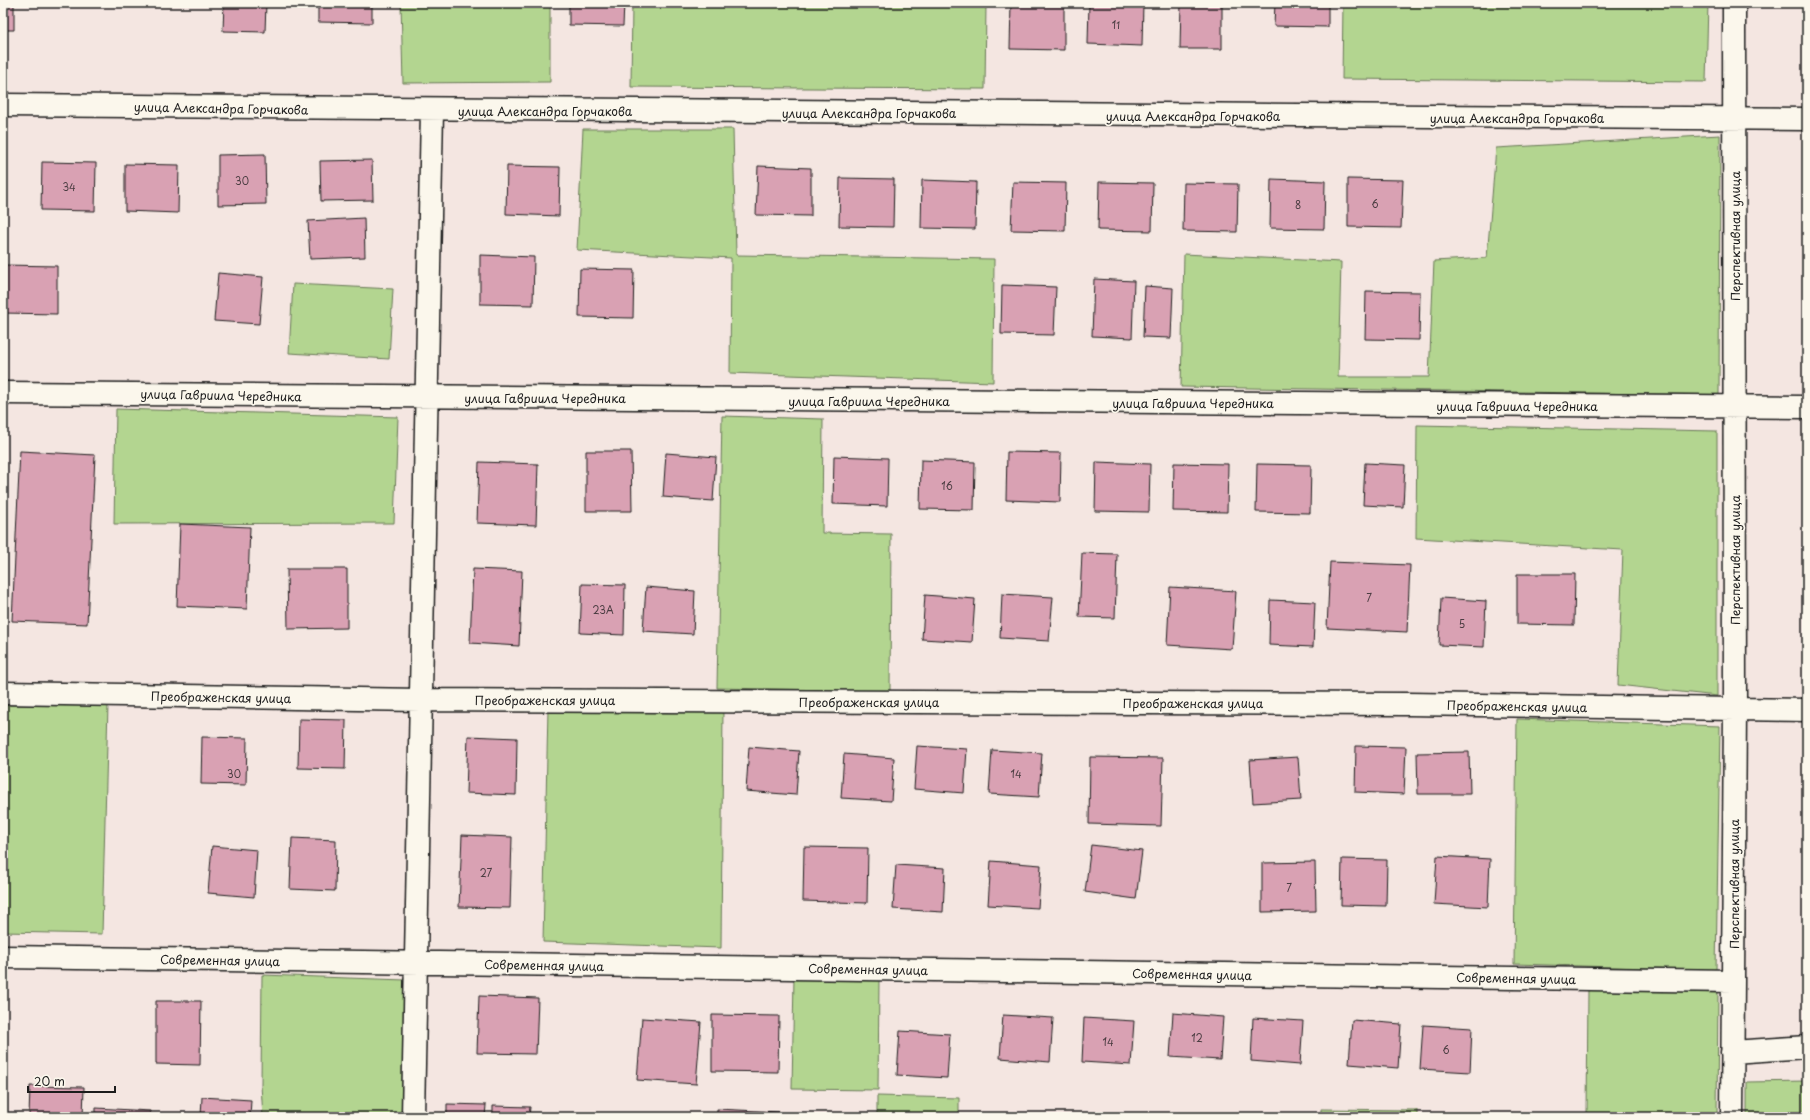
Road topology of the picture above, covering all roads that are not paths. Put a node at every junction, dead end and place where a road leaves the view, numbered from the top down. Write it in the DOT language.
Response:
graph roads {
  1 [pos="1734,3"];
  2 [pos="3,105"];
  3 [pos="432,110"];
  4 [pos="1807,119"];
  5 [pos="1735,120"];
  6 [pos="3,393"];
  7 [pos="426,397"];
  8 [pos="1807,407"];
  9 [pos="1735,408"];
  10 [pos="3,693"];
  11 [pos="420,700"];
  12 [pos="1735,710"];
  13 [pos="1807,710"];
  14 [pos="3,957"];
  15 [pos="416,963"];
  16 [pos="1733,981"];
  17 [pos="1807,1047"];
  18 [pos="1732,1052"];
  19 [pos="413,1117"];
  20 [pos="1732,1117"];
  1 -- 5 [label="street, Перспективная улица"];
  2 -- 3 [label="street, улица Александра Горчакова"];
  3 -- 5 [label="street, улица Александра Горчакова"];
  3 -- 7 [label="street"];
  4 -- 5 [label="street, улица Александра Горчакова"];
  5 -- 9 [label="street, Перспективная улица"];
  6 -- 7 [label="street, улица Гавриила Чередника"];
  7 -- 9 [label="street, улица Гавриила Чередника"];
  7 -- 11 [label="street"];
  8 -- 9 [label="street, улица Гавриила Чередника"];
  9 -- 12 [label="street, Перспективная улица"];
  10 -- 11 [label="street, Преображенская улица"];
  11 -- 12 [label="street, Преображенская улица"];
  11 -- 15 [label="street"];
  12 -- 13 [label="street, Преображенская улица"];
  12 -- 16 [label="street, Перспективная улица"];
  14 -- 15 [label="street, Современная улица"];
  15 -- 16 [label="street, Современная улица"];
  15 -- 19 [label="street"];
  16 -- 18 [label="street, Перспективная улица"];
  17 -- 18 [label="street"];
  18 -- 20 [label="street, Перспективная улица"];
}
